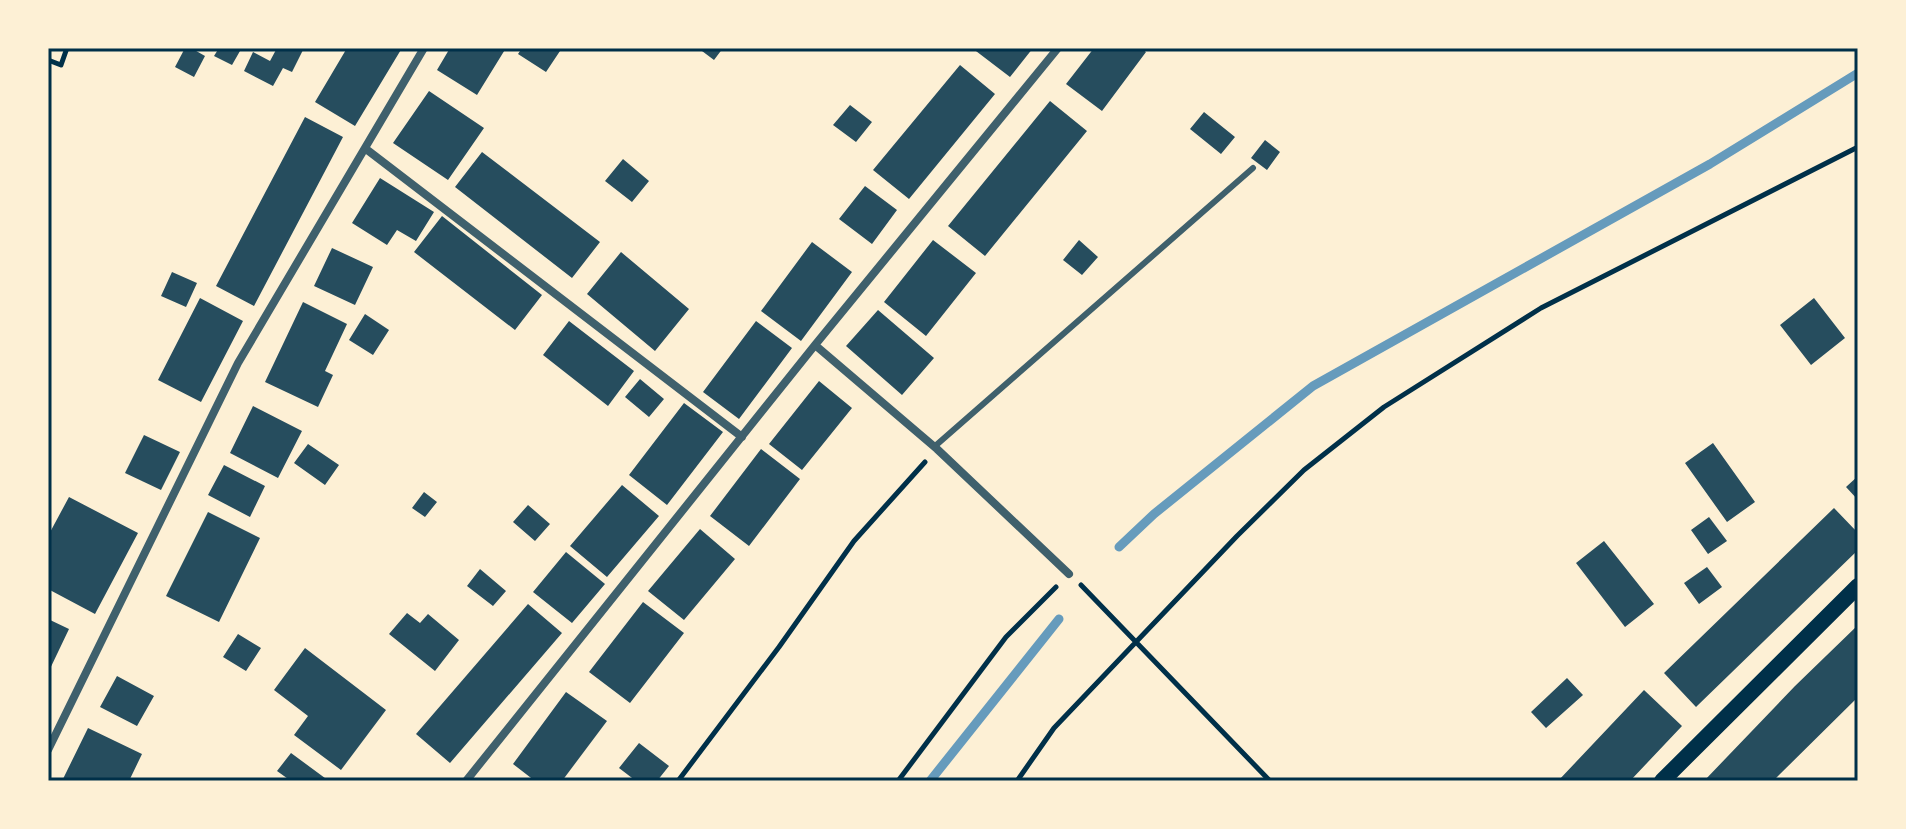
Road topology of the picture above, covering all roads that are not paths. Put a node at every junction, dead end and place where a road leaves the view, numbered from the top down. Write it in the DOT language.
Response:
graph roads {
  1 [pos="424,48"];
  2 [pos="1058,48"];
  3 [pos="366,149"];
  4 [pos="1253,168"];
  5 [pos="815,345"];
  6 [pos="742,437"];
  7 [pos="935,448"];
  8 [pos="1072,577"];
  9 [pos="1858,586"];
  10 [pos="48,750"];
  11 [pos="466,781"];
  12 [pos="1662,781"];
  1 -- 3 [label="street"];
  2 -- 5 [label="street"];
  3 -- 6 [label="street"];
  3 -- 10 [label="street"];
  4 -- 7 [label="lane"];
  5 -- 6 [label="street"];
  5 -- 7 [label="street"];
  6 -- 11 [label="street"];
  7 -- 8 [label="street"];
  9 -- 12 [label="main road"];
}
